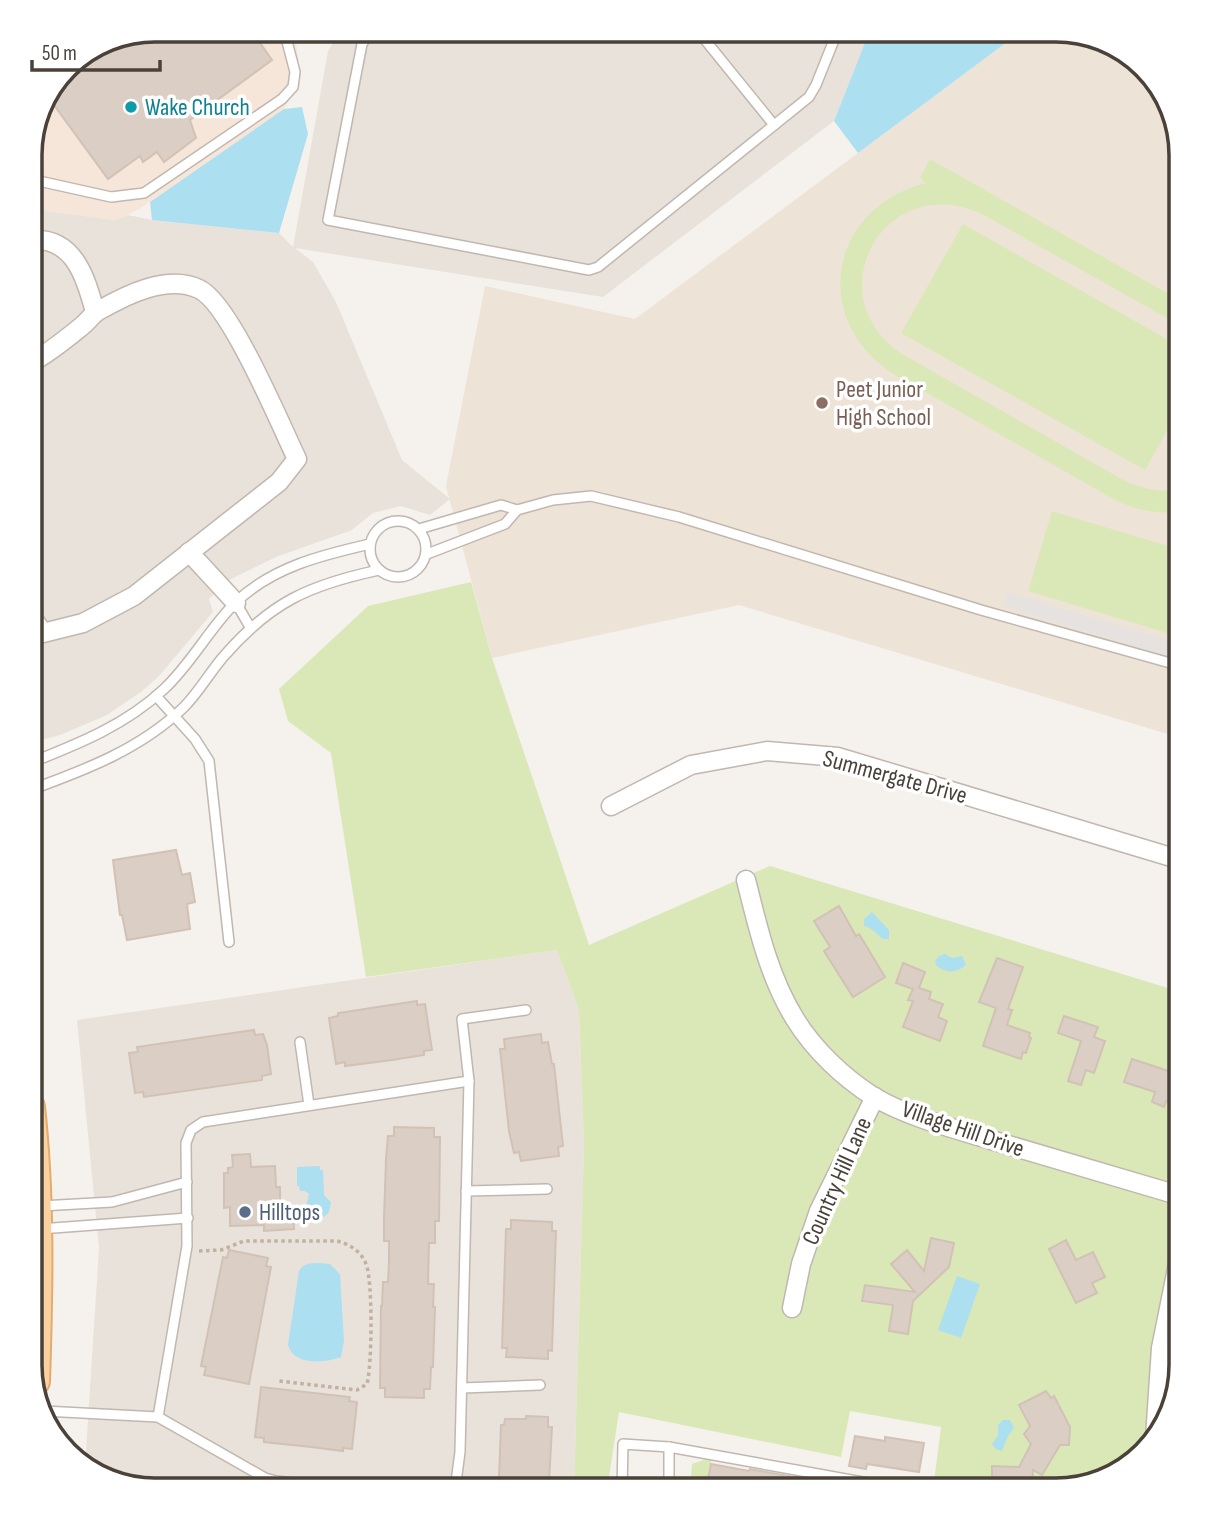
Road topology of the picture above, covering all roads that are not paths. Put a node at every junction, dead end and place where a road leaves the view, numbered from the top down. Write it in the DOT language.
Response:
graph roads {
  1 [pos="287,42"];
  2 [pos="363,42"];
  3 [pos="707,42"];
  4 [pos="833,42"];
  5 [pos="774,125"];
  6 [pos="42,182"];
  7 [pos="42,238"];
  8 [pos="95,312"];
  9 [pos="42,354"];
  10 [pos="517,510"];
  11 [pos="419,529"];
  12 [pos="370,544"];
  13 [pos="189,552"];
  14 [pos="427,554"];
  15 [pos="379,570"];
  16 [pos="236,603"];
  17 [pos="250,627"];
  18 [pos="42,632"];
  19 [pos="1169,663"];
  20 [pos="156,696"];
  21 [pos="175,715"];
  22 [pos="42,758"];
  23 [pos="42,785"];
  24 [pos="611,806"];
  25 [pos="1169,856"];
  26 [pos="746,880"];
  27 [pos="229,942"];
  28 [pos="526,1010"];
  29 [pos="300,1042"];
  30 [pos="469,1081"];
  31 [pos="875,1097"];
  32 [pos="309,1105"];
  33 [pos="187,1182"];
  34 [pos="547,1189"];
  35 [pos="466,1191"];
  36 [pos="1169,1192"];
  37 [pos="42,1217"];
  38 [pos="188,1217"];
  39 [pos="42,1218"];
  40 [pos="792,1308"];
  41 [pos="1169,1308"];
  42 [pos="540,1385"];
  43 [pos="461,1388"];
  44 [pos="52,1411"];
  45 [pos="1156,1416"];
  46 [pos="158,1417"];
  47 [pos="669,1447"];
  48 [pos="265,1478"];
  49 [pos="456,1478"];
  50 [pos="622,1478"];
  51 [pos="669,1478"];
  52 [pos="841,1478"];
  1 -- 6 [label="lane"];
  2 -- 5 [label="lane"];
  3 -- 5 [label="lane"];
  4 -- 5 [label="lane"];
  7 -- 8 [label="street"];
  8 -- 9 [label="street"];
  8 -- 13 [label="street"];
  10 -- 11 [label="lane"];
  10 -- 14 [label="lane"];
  10 -- 19 [label="lane"];
  11 -- 12 [label="lane"];
  11 -- 14 [label="lane"];
  12 -- 15 [label="lane"];
  12 -- 16 [label="lane"];
  13 -- 16 [label="street"];
  13 -- 18 [label="street"];
  14 -- 15 [label="lane"];
  15 -- 17 [label="lane"];
  16 -- 17 [label="lane"];
  16 -- 20 [label="lane"];
  17 -- 21 [label="lane"];
  20 -- 21 [label="lane"];
  20 -- 22 [label="lane"];
  21 -- 23 [label="lane"];
  21 -- 27 [label="lane"];
  24 -- 25 [label="street, Summergate Drive"];
  26 -- 31 [label="street, Village Hill Drive"];
  28 -- 30 [label="lane"];
  29 -- 32 [label="lane"];
  30 -- 32 [label="lane"];
  30 -- 35 [label="lane"];
  31 -- 36 [label="street, Village Hill Drive"];
  31 -- 40 [label="street, Country Hill Lane"];
  32 -- 33 [label="lane"];
  33 -- 37 [label="lane"];
  33 -- 38 [label="lane"];
  34 -- 35 [label="lane"];
  35 -- 43 [label="lane"];
  38 -- 39 [label="lane"];
  38 -- 46 [label="lane"];
  41 -- 45 [label="street"];
  42 -- 43 [label="lane"];
  43 -- 49 [label="lane"];
  44 -- 46 [label="lane"];
  46 -- 48 [label="lane"];
  47 -- 50 [label="lane"];
  47 -- 51 [label="lane"];
  47 -- 52 [label="lane"];
}
